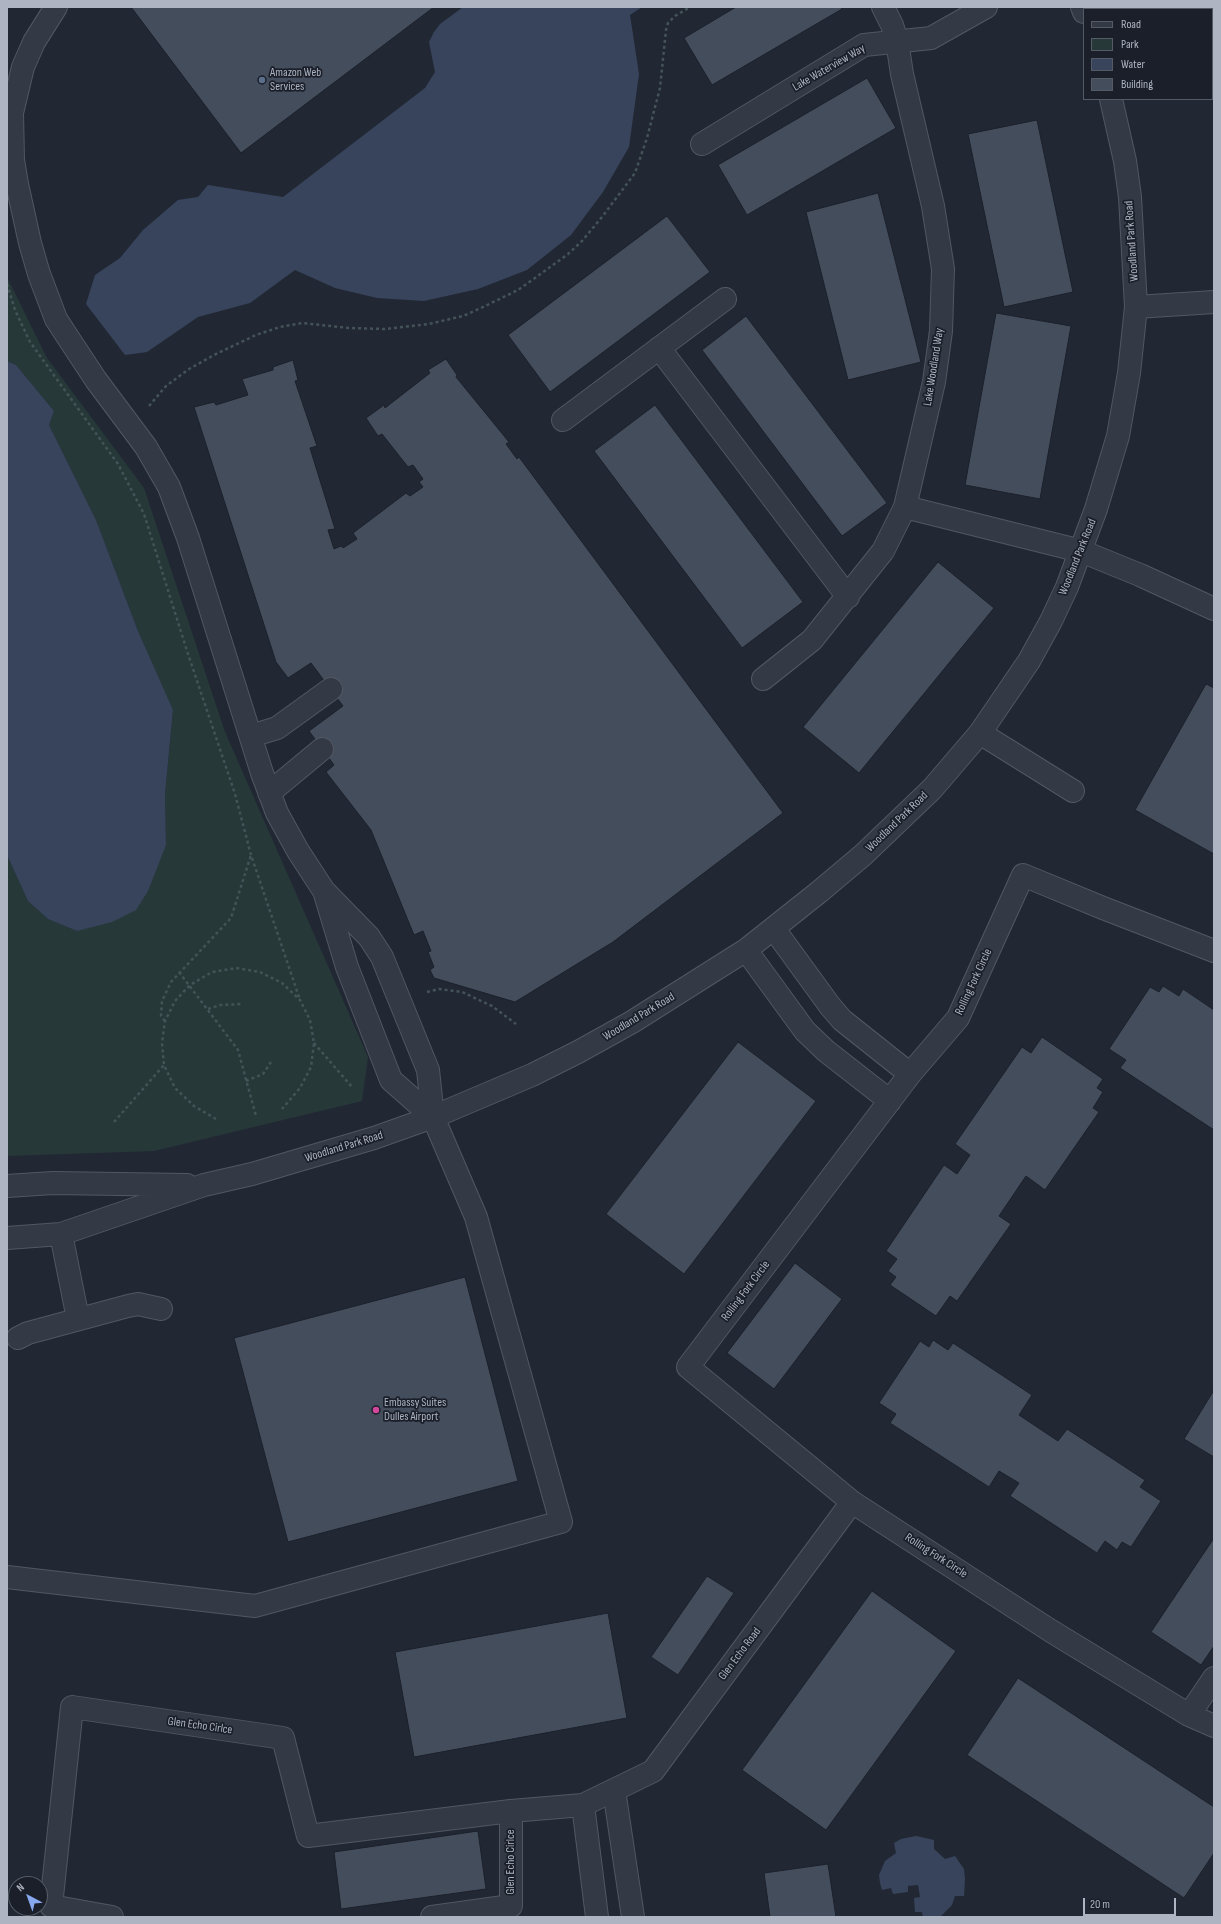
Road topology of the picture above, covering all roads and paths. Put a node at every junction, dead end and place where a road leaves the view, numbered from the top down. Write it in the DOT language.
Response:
graph roads {
  1 [pos="56,7"];
  2 [pos="690,7"];
  3 [pos="883,7"];
  4 [pos="986,7"];
  5 [pos="897,41"];
  6 [pos="1111,100"];
  7 [pos="702,144"];
  8 [pos="7,284"];
  9 [pos="725,299"];
  10 [pos="1214,302"];
  11 [pos="1136,307"];
  12 [pos="659,348"];
  13 [pos="144,410"];
  14 [pos="563,420"];
  15 [pos="905,508"];
  16 [pos="1081,551"];
  17 [pos="848,597"];
  18 [pos="1214,609"];
  19 [pos="763,679"];
  20 [pos="331,689"];
  21 [pos="980,733"];
  22 [pos="251,736"];
  23 [pos="322,749"];
  24 [pos="1073,791"];
  25 [pos="269,793"];
  26 [pos="251,855"];
  27 [pos="324,891"];
  28 [pos="774,929"];
  29 [pos="746,950"];
  30 [pos="1214,951"];
  31 [pos="180,972"];
  32 [pos="190,985"];
  33 [pos="427,992"];
  34 [pos="300,1000"];
  35 [pos="243,1004"];
  36 [pos="208,1009"];
  37 [pos="166,1021"];
  38 [pos="516,1024"];
  39 [pos="314,1043"];
  40 [pos="271,1062"];
  41 [pos="164,1065"];
  42 [pos="910,1074"];
  43 [pos="246,1081"];
  44 [pos="352,1087"];
  45 [pos="890,1101"];
  46 [pos="282,1109"];
  47 [pos="256,1116"];
  48 [pos="433,1117"];
  49 [pos="216,1119"];
  50 [pos="114,1122"];
  51 [pos="204,1185"];
  52 [pos="7,1186"];
  53 [pos="61,1234"];
  54 [pos="7,1238"];
  55 [pos="162,1308"];
  56 [pos="78,1319"];
  57 [pos="18,1338"];
  58 [pos="852,1502"];
  59 [pos="7,1577"];
  60 [pos="1214,1678"];
  61 [pos="1189,1715"];
  62 [pos="1214,1726"];
  63 [pos="1214,1740"];
  64 [pos="614,1790"];
  65 [pos="583,1804"];
  66 [pos="511,1811"];
  67 [pos="112,1917"];
  68 [pos="432,1917"];
  69 [pos="597,1917"];
  70 [pos="633,1917"];
  1 -- 22 [label="street"];
  2 -- 13 [label="path"];
  3 -- 5 [label="street, Lake Woodland Way"];
  4 -- 5 [label="street, Lake Waterview Way"];
  5 -- 7 [label="street, Lake Waterview Way"];
  5 -- 15 [label="street, Lake Woodland Way"];
  6 -- 11 [label="street, Woodland Park Road"];
  8 -- 26 [label="path"];
  9 -- 12 [label="street"];
  10 -- 11 [label="street"];
  11 -- 16 [label="street, Woodland Park Road"];
  12 -- 14 [label="street"];
  12 -- 17 [label="street"];
  15 -- 16 [label="street"];
  15 -- 17 [label="street, Lake Woodland Way"];
  16 -- 18 [label="street"];
  16 -- 21 [label="street, Woodland Park Road"];
  17 -- 19 [label="street, Lake Woodland Way"];
  20 -- 22 [label="street"];
  21 -- 24 [label="street"];
  21 -- 28 [label="street, Woodland Park Road"];
  22 -- 25 [label="street"];
  23 -- 25 [label="street"];
  25 -- 27 [label="street"];
  26 -- 31 [label="path"];
  26 -- 34 [label="path"];
  27 -- 48 [label="street"];
  27 -- 48 [label="street"];
  28 -- 29 [label="street, Woodland Park Road"];
  28 -- 42 [label="street"];
  29 -- 45 [label="street"];
  29 -- 48 [label="street, Woodland Park Road"];
  30 -- 42 [label="street, Rolling Fork Circle"];
  31 -- 32 [label="path"];
  31 -- 37 [label="path"];
  32 -- 34 [label="path"];
  32 -- 36 [label="path"];
  32 -- 37 [label="path"];
  33 -- 38 [label="path"];
  34 -- 39 [label="path"];
  35 -- 36 [label="path"];
  36 -- 43 [label="path"];
  37 -- 41 [label="path"];
  39 -- 44 [label="path"];
  39 -- 46 [label="path"];
  40 -- 43 [label="path"];
  41 -- 49 [label="path"];
  41 -- 50 [label="path"];
  42 -- 45 [label="street, Rolling Fork Circle"];
  43 -- 47 [label="path"];
  45 -- 58 [label="street, Rolling Fork Circle"];
  48 -- 51 [label="street, Woodland Park Road"];
  48 -- 59 [label="street"];
  51 -- 52 [label="street, Woodland Park Road"];
  51 -- 53 [label="street, Woodland Park Road"];
  53 -- 54 [label="street, Woodland Park Road"];
  53 -- 56 [label="street"];
  55 -- 56 [label="street"];
  56 -- 57 [label="street"];
  58 -- 61 [label="street, Rolling Fork Circle"];
  58 -- 64 [label="street, Glen Echo Road"];
  60 -- 61 [label="street"];
  61 -- 62 [label="street, Rolling Fork Circle"];
  61 -- 63 [label="street, Rolling Fork Circle"];
  64 -- 65 [label="street, Glen Echo Road"];
  64 -- 70 [label="street"];
  65 -- 66 [label="street, Glen Echo Cirlce"];
  65 -- 69 [label="street"];
  66 -- 67 [label="street, Glen Echo Cirlce"];
  66 -- 68 [label="street, Glen Echo Cirlce"];
}
